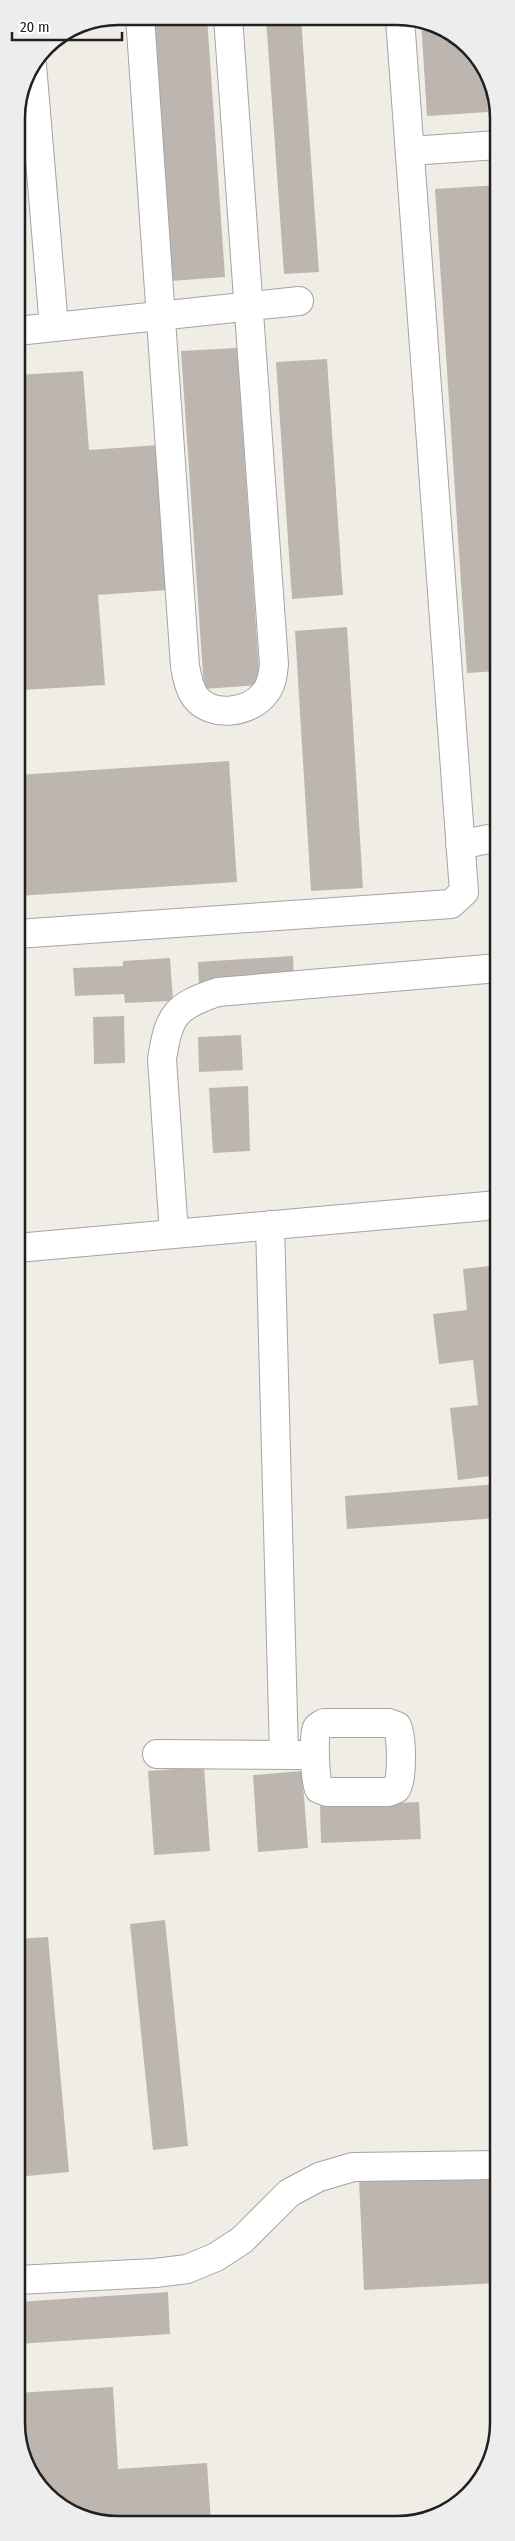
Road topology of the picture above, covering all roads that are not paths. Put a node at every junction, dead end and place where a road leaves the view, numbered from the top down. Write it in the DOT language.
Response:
graph roads {
  1 [pos="141,25"];
  2 [pos="229,25"];
  3 [pos="400,25"];
  4 [pos="33,81"];
  5 [pos="490,146"];
  6 [pos="410,151"];
  7 [pos="299,301"];
  8 [pos="249,307"];
  9 [pos="160,315"];
  10 [pos="54,327"];
  11 [pos="25,330"];
  12 [pos="490,839"];
  13 [pos="460,845"];
  14 [pos="25,933"];
  15 [pos="490,969"];
  16 [pos="490,1206"];
  17 [pos="270,1225"];
  18 [pos="174,1234"];
  19 [pos="25,1247"];
  20 [pos="157,1754"];
  21 [pos="284,1755"];
  22 [pos="316,1755"];
  23 [pos="490,2165"];
  24 [pos="25,2280"];
  1 -- 9 [label="lane"];
  2 -- 8 [label="lane"];
  3 -- 6 [label="lane"];
  4 -- 10 [label="lane"];
  5 -- 6 [label="lane"];
  6 -- 13 [label="lane"];
  7 -- 8 [label="lane"];
  8 -- 9 [label="lane"];
  8 -- 9 [label="lane"];
  9 -- 10 [label="lane"];
  10 -- 11 [label="lane"];
  12 -- 13 [label="lane"];
  13 -- 14 [label="lane"];
  15 -- 18 [label="lane"];
  16 -- 17 [label="lane"];
  17 -- 18 [label="lane"];
  17 -- 21 [label="lane"];
  18 -- 19 [label="lane"];
  20 -- 21 [label="lane"];
  21 -- 22 [label="lane"];
  23 -- 24 [label="lane"];
}
